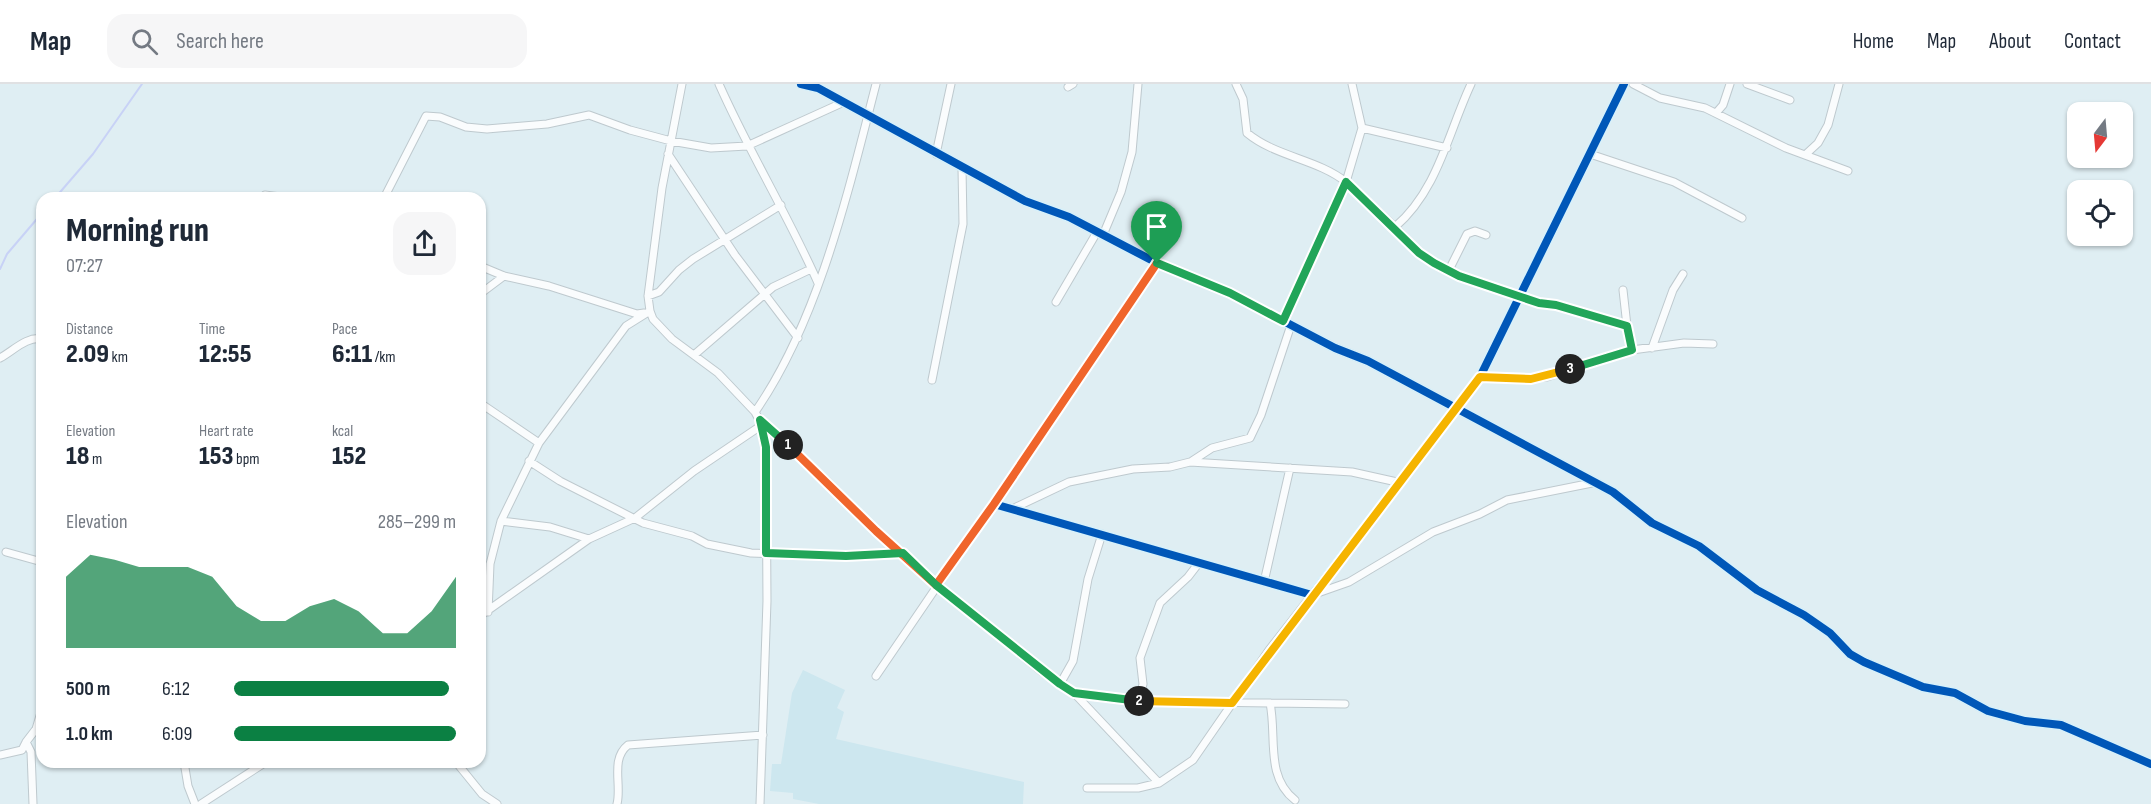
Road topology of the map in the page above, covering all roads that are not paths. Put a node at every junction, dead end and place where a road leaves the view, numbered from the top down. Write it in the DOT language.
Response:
graph roads {
  1 [pos="682,84"];
  2 [pos="719,84"];
  3 [pos="801,84"];
  4 [pos="876,84"];
  5 [pos="951,84"];
  6 [pos="1138,84"];
  7 [pos="1236,84"];
  8 [pos="1352,84"];
  9 [pos="1471,84"];
  10 [pos="1624,84"];
  11 [pos="1633,84"];
  12 [pos="1730,84"];
  13 [pos="1748,84"];
  14 [pos="1839,84"];
  15 [pos="1790,100"];
  16 [pos="844,102"];
  17 [pos="1716,113"];
  18 [pos="868,116"];
  19 [pos="1362,128"];
  20 [pos="671,141"];
  21 [pos="747,146"];
  22 [pos="1447,148"];
  23 [pos="668,154"];
  24 [pos="936,154"];
  25 [pos="1590,154"];
  26 [pos="1805,155"];
  27 [pos="962,168"];
  28 [pos="1848,171"];
  29 [pos="1346,182"];
  30 [pos="387,192"];
  31 [pos="781,205"];
  32 [pos="1742,218"];
  33 [pos="1395,227"];
  34 [pos="1100,233"];
  35 [pos="1486,235"];
  36 [pos="726,240"];
  37 [pos="1157,263"];
  38 [pos="486,268"];
  39 [pos="811,269"];
  40 [pos="1449,270"];
  41 [pos="1683,274"];
  42 [pos="504,276"];
  43 [pos="818,283"];
  44 [pos="486,290"];
  45 [pos="1623,290"];
  46 [pos="764,295"];
  47 [pos="1522,295"];
  48 [pos="648,296"];
  49 [pos="1056,302"];
  50 [pos="650,311"];
  51 [pos="1287,323"];
  52 [pos="1627,326"];
  53 [pos="36,338"];
  54 [pos="798,338"];
  55 [pos="1713,344"];
  56 [pos="1652,348"];
  57 [pos="1632,350"];
  58 [pos="694,355"];
  59 [pos="0,358"];
  60 [pos="1480,377"];
  61 [pos="932,380"];
  62 [pos="486,407"];
  63 [pos="1454,408"];
  64 [pos="756,412"];
  65 [pos="761,423"];
  66 [pos="539,443"];
  67 [pos="529,461"];
  68 [pos="1190,462"];
  69 [pos="1290,468"];
  70 [pos="1397,482"];
  71 [pos="1592,483"];
  72 [pos="994,504"];
  73 [pos="1012,509"];
  74 [pos="635,518"];
  75 [pos="501,521"];
  76 [pos="1102,534"];
  77 [pos="589,539"];
  78 [pos="6,552"];
  79 [pos="766,553"];
  80 [pos="903,553"];
  81 [pos="36,560"];
  82 [pos="1198,564"];
  83 [pos="1264,582"];
  84 [pos="936,585"];
  85 [pos="1312,595"];
  86 [pos="488,612"];
  87 [pos="876,676"];
  88 [pos="1060,684"];
  89 [pos="1074,693"];
  90 [pos="1138,701"];
  91 [pos="1232,703"];
  92 [pos="1270,703"];
  93 [pos="1345,704"];
  94 [pos="36,729"];
  95 [pos="763,735"];
  96 [pos="26,742"];
  97 [pos="0,755"];
  98 [pos="2151,764"];
  99 [pos="184,768"];
  100 [pos="257,768"];
  101 [pos="461,768"];
  102 [pos="1159,783"];
  103 [pos="1087,788"];
  104 [pos="1295,800"];
  105 [pos="33,804"];
  106 [pos="195,804"];
  107 [pos="201,804"];
  108 [pos="497,804"];
  109 [pos="617,804"];
  110 [pos="760,804"];
  1 -- 20 [label="street"];
  2 -- 21 [label="street"];
  3 -- 16 [label="street"];
  4 -- 18 [label="street"];
  5 -- 24 [label="street"];
  6 -- 34 [label="street"];
  7 -- 29 [label="street"];
  8 -- 19 [label="street"];
  9 -- 22 [label="street"];
  10 -- 25 [label="street"];
  11 -- 17 [label="street"];
  12 -- 17 [label="street"];
  13 -- 15 [label="street"];
  14 -- 26 [label="street"];
  16 -- 18 [label="street"];
  16 -- 21 [label="street"];
  17 -- 26 [label="street"];
  18 -- 24 [label="street"];
  18 -- 43 [label="street"];
  19 -- 22 [label="street"];
  19 -- 29 [label="street"];
  20 -- 21 [label="street"];
  20 -- 23 [label="street"];
  20 -- 30 [label="street"];
  21 -- 31 [label="street"];
  22 -- 33 [label="street"];
  23 -- 36 [label="street"];
  23 -- 48 [label="street"];
  24 -- 27 [label="street"];
  25 -- 32 [label="street"];
  25 -- 47 [label="street"];
  26 -- 28 [label="street"];
  27 -- 34 [label="street"];
  27 -- 61 [label="street"];
  29 -- 33 [label="street"];
  29 -- 51 [label="street"];
  31 -- 36 [label="street"];
  31 -- 39 [label="street"];
  33 -- 40 [label="street"];
  34 -- 37 [label="street"];
  34 -- 49 [label="street"];
  35 -- 40 [label="street"];
  36 -- 46 [label="street"];
  36 -- 48 [label="street"];
  37 -- 51 [label="street"];
  37 -- 72 [label="street"];
  38 -- 42 [label="street"];
  39 -- 43 [label="street"];
  39 -- 46 [label="street"];
  40 -- 47 [label="street"];
  41 -- 56 [label="street"];
  42 -- 44 [label="street"];
  42 -- 50 [label="street"];
  43 -- 54 [label="street"];
  45 -- 52 [label="street"];
  46 -- 54 [label="street"];
  46 -- 58 [label="street"];
  47 -- 52 [label="street"];
  47 -- 60 [label="street"];
  48 -- 50 [label="street"];
  50 -- 58 [label="street"];
  50 -- 66 [label="street"];
  51 -- 63 [label="street"];
  51 -- 68 [label="street"];
  52 -- 57 [label="street"];
  53 -- 59 [label="street"];
  54 -- 64 [label="street"];
  55 -- 56 [label="street"];
  56 -- 57 [label="street"];
  57 -- 60 [label="street"];
  58 -- 64 [label="street"];
  60 -- 63 [label="street"];
  62 -- 66 [label="street"];
  63 -- 70 [label="street"];
  63 -- 71 [label="street"];
  64 -- 65 [label="street"];
  65 -- 74 [label="street"];
  65 -- 79 [label="street"];
  65 -- 80 [label="street"];
  66 -- 67 [label="street"];
  67 -- 74 [label="street"];
  67 -- 75 [label="street"];
  68 -- 69 [label="street"];
  68 -- 73 [label="street"];
  69 -- 70 [label="street"];
  69 -- 83 [label="street"];
  70 -- 85 [label="street"];
  71 -- 85 [label="street"];
  71 -- 98 [label="street"];
  72 -- 73 [label="street"];
  72 -- 84 [label="street"];
  73 -- 76 [label="street"];
  74 -- 77 [label="street"];
  74 -- 79 [label="street"];
  75 -- 77 [label="street"];
  75 -- 86 [label="street"];
  76 -- 82 [label="street"];
  76 -- 88 [label="street"];
  77 -- 86 [label="street"];
  78 -- 81 [label="street"];
  79 -- 80 [label="street"];
  79 -- 95 [label="street"];
  80 -- 84 [label="street"];
  82 -- 83 [label="street"];
  82 -- 90 [label="street"];
  83 -- 85 [label="street"];
  84 -- 87 [label="street"];
  84 -- 88 [label="street"];
  85 -- 91 [label="street"];
  88 -- 89 [label="street"];
  89 -- 90 [label="street"];
  89 -- 102 [label="street"];
  90 -- 91 [label="street"];
  91 -- 92 [label="street"];
  91 -- 102 [label="street"];
  92 -- 93 [label="street"];
  92 -- 104 [label="street"];
  94 -- 96 [label="street"];
  95 -- 109 [label="street"];
  95 -- 110 [label="street"];
  96 -- 97 [label="street"];
  96 -- 105 [label="street"];
  99 -- 106 [label="street"];
  100 -- 107 [label="street"];
  101 -- 108 [label="street"];
  102 -- 103 [label="street"];
}
